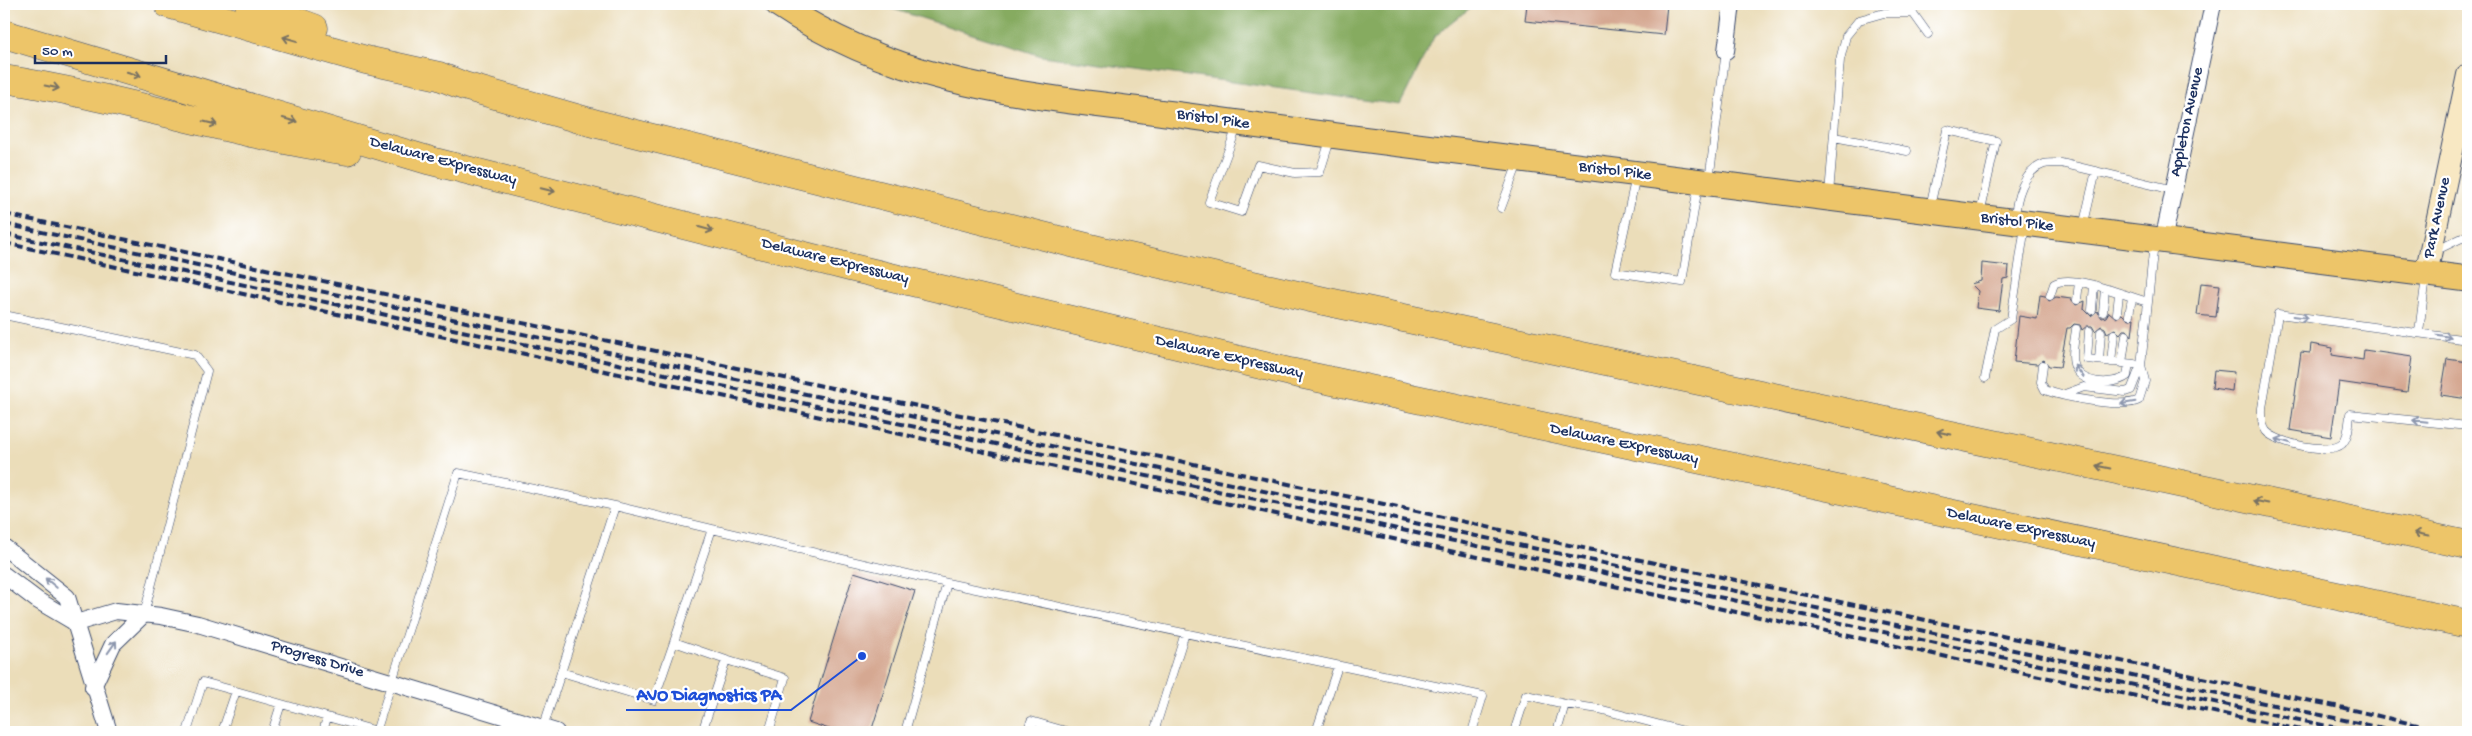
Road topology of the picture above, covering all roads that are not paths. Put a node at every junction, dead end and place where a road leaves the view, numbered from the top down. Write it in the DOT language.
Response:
graph roads {
  1 [pos="168,4"];
  2 [pos="249,4"];
  3 [pos="778,4"];
  4 [pos="1733,4"];
  5 [pos="2214,4"];
  6 [pos="4,34"];
  7 [pos="1928,34"];
  8 [pos="1726,51"];
  9 [pos="2468,75"];
  10 [pos="439,76"];
  11 [pos="4,79"];
  12 [pos="1239,123"];
  13 [pos="1331,135"];
  14 [pos="1834,137"];
  15 [pos="1907,151"];
  16 [pos="1519,159"];
  17 [pos="431,161"];
  18 [pos="2096,171"];
  19 [pos="1636,174"];
  20 [pos="1704,183"];
  21 [pos="2174,190"];
  22 [pos="1828,199"];
  23 [pos="1501,208"];
  24 [pos="1929,212"];
  25 [pos="1980,218"];
  26 [pos="2020,223"];
  27 [pos="2082,231"];
  28 [pos="2468,235"];
  29 [pos="2158,240"];
  30 [pos="2429,263"];
  31 [pos="2468,279"];
  32 [pos="2079,282"];
  33 [pos="2094,285"];
  34 [pos="2105,289"];
  35 [pos="2118,294"];
  36 [pos="2050,296"];
  37 [pos="2132,298"];
  38 [pos="2078,300"];
  39 [pos="2148,302"];
  40 [pos="2092,310"];
  41 [pos="2103,312"];
  42 [pos="2117,314"];
  43 [pos="4,315"];
  44 [pos="2129,315"];
  45 [pos="2076,329"];
  46 [pos="2090,331"];
  47 [pos="2101,332"];
  48 [pos="2419,332"];
  49 [pos="2114,334"];
  50 [pos="2126,335"];
  51 [pos="2468,340"];
  52 [pos="2099,360"];
  53 [pos="2111,362"];
  54 [pos="2126,364"];
  55 [pos="2043,365"];
  56 [pos="2141,365"];
  57 [pos="1985,378"];
  58 [pos="2064,394"];
  59 [pos="2468,426"];
  60 [pos="615,506"];
  61 [pos="712,528"];
  62 [pos="2468,545"];
  63 [pos="4,547"];
  64 [pos="4,575"];
  65 [pos="947,582"];
  66 [pos="144,614"];
  67 [pos="76,623"];
  68 [pos="2468,624"];
  69 [pos="1185,633"];
  70 [pos="674,642"];
  71 [pos="726,660"];
  72 [pos="1338,666"];
  73 [pos="561,672"];
  74 [pos="392,683"];
  75 [pos="93,688"];
  76 [pos="236,692"];
  77 [pos="281,704"];
  78 [pos="1566,704"];
  79 [pos="327,717"];
  80 [pos="550,730"];
  81 [pos="109,732"];
  82 [pos="187,732"];
  83 [pos="222,732"];
  84 [pos="272,732"];
  85 [pos="322,732"];
  86 [pos="376,732"];
  87 [pos="702,732"];
  88 [pos="769,732"];
  89 [pos="905,732"];
  90 [pos="1027,732"];
  91 [pos="1069,732"];
  92 [pos="1154,732"];
  93 [pos="1316,732"];
  94 [pos="1472,732"];
  95 [pos="1514,732"];
  96 [pos="1557,732"];
  97 [pos="1688,732"];
  10 -- 1 [label="highway, one-way"];
  2 -- 10 [label="highway"];
  3 -- 12 [label="main road, Bristol Pike"];
  4 -- 8 [label="street"];
  5 -- 21 [label="street, Appleton Avenue"];
  6 -- 17 [label="highway, Delaware Expressway, one-way"];
  7 -- 14 [label="lane"];
  8 -- 20 [label="lane"];
  9 -- 30 [label="street, Park Avenue"];
  62 -- 10 [label="highway, one-way"];
  11 -- 17 [label="highway, one-way"];
  12 -- 13 [label="main road, Bristol Pike"];
  12 -- 13 [label="lane"];
  13 -- 16 [label="main road, Bristol Pike"];
  14 -- 15 [label="lane"];
  14 -- 22 [label="lane"];
  16 -- 19 [label="main road, Bristol Pike"];
  16 -- 23 [label="lane"];
  17 -- 68 [label="highway, Delaware Expressway, one-way"];
  18 -- 21 [label="lane"];
  18 -- 26 [label="lane"];
  18 -- 27 [label="lane"];
  19 -- 20 [label="main road, Bristol Pike"];
  19 -- 20 [label="lane"];
  20 -- 22 [label="main road, Bristol Pike"];
  21 -- 29 [label="street, Appleton Avenue"];
  22 -- 24 [label="main road, Bristol Pike"];
  24 -- 25 [label="main road, Bristol Pike"];
  24 -- 25 [label="lane"];
  25 -- 26 [label="main road, Bristol Pike"];
  26 -- 27 [label="main road, Bristol Pike"];
  26 -- 57 [label="lane"];
  27 -- 29 [label="main road, Bristol Pike"];
  28 -- 30 [label="lane"];
  29 -- 30 [label="main road, Bristol Pike"];
  29 -- 39 [label="lane"];
  30 -- 31 [label="main road, Bristol Pike"];
  30 -- 48 [label="lane"];
  32 -- 33 [label="lane"];
  32 -- 36 [label="lane"];
  32 -- 38 [label="lane"];
  33 -- 34 [label="lane"];
  33 -- 40 [label="lane"];
  34 -- 35 [label="lane"];
  34 -- 41 [label="lane"];
  35 -- 37 [label="lane"];
  35 -- 42 [label="lane"];
  37 -- 39 [label="lane"];
  37 -- 44 [label="lane"];
  39 -- 56 [label="lane"];
  43 -- 66 [label="lane"];
  54 -- 45 [label="lane, one-way"];
  46 -- 52 [label="lane"];
  47 -- 52 [label="lane"];
  48 -- 51 [label="lane, one-way"];
  59 -- 48 [label="lane, one-way"];
  49 -- 53 [label="lane"];
  50 -- 54 [label="lane"];
  52 -- 53 [label="lane"];
  53 -- 54 [label="lane"];
  54 -- 56 [label="lane"];
  55 -- 58 [label="lane"];
  56 -- 58 [label="lane"];
  56 -- 58 [label="lane, one-way"];
  60 -- 61 [label="lane"];
  60 -- 73 [label="lane"];
  60 -- 74 [label="lane"];
  61 -- 65 [label="lane"];
  61 -- 70 [label="lane"];
  67 -- 63 [label="street, one-way"];
  64 -- 67 [label="street"];
  65 -- 69 [label="lane"];
  65 -- 89 [label="lane"];
  66 -- 67 [label="street, Progress Drive"];
  66 -- 74 [label="street, Progress Drive"];
  75 -- 66 [label="street, one-way"];
  67 -- 75 [label="street"];
  69 -- 72 [label="lane"];
  69 -- 92 [label="lane"];
  70 -- 71 [label="lane"];
  70 -- 73 [label="lane"];
  71 -- 87 [label="lane"];
  71 -- 88 [label="lane"];
  72 -- 93 [label="lane"];
  72 -- 94 [label="lane"];
  73 -- 80 [label="lane"];
  74 -- 80 [label="street, Progress Drive"];
  74 -- 86 [label="lane"];
  75 -- 81 [label="street"];
  76 -- 77 [label="lane"];
  76 -- 82 [label="lane"];
  76 -- 83 [label="lane"];
  77 -- 79 [label="lane"];
  77 -- 84 [label="lane"];
  78 -- 95 [label="lane"];
  78 -- 96 [label="lane"];
  78 -- 97 [label="lane"];
  79 -- 85 [label="lane"];
  79 -- 86 [label="lane"];
  90 -- 91 [label="lane"];
}
